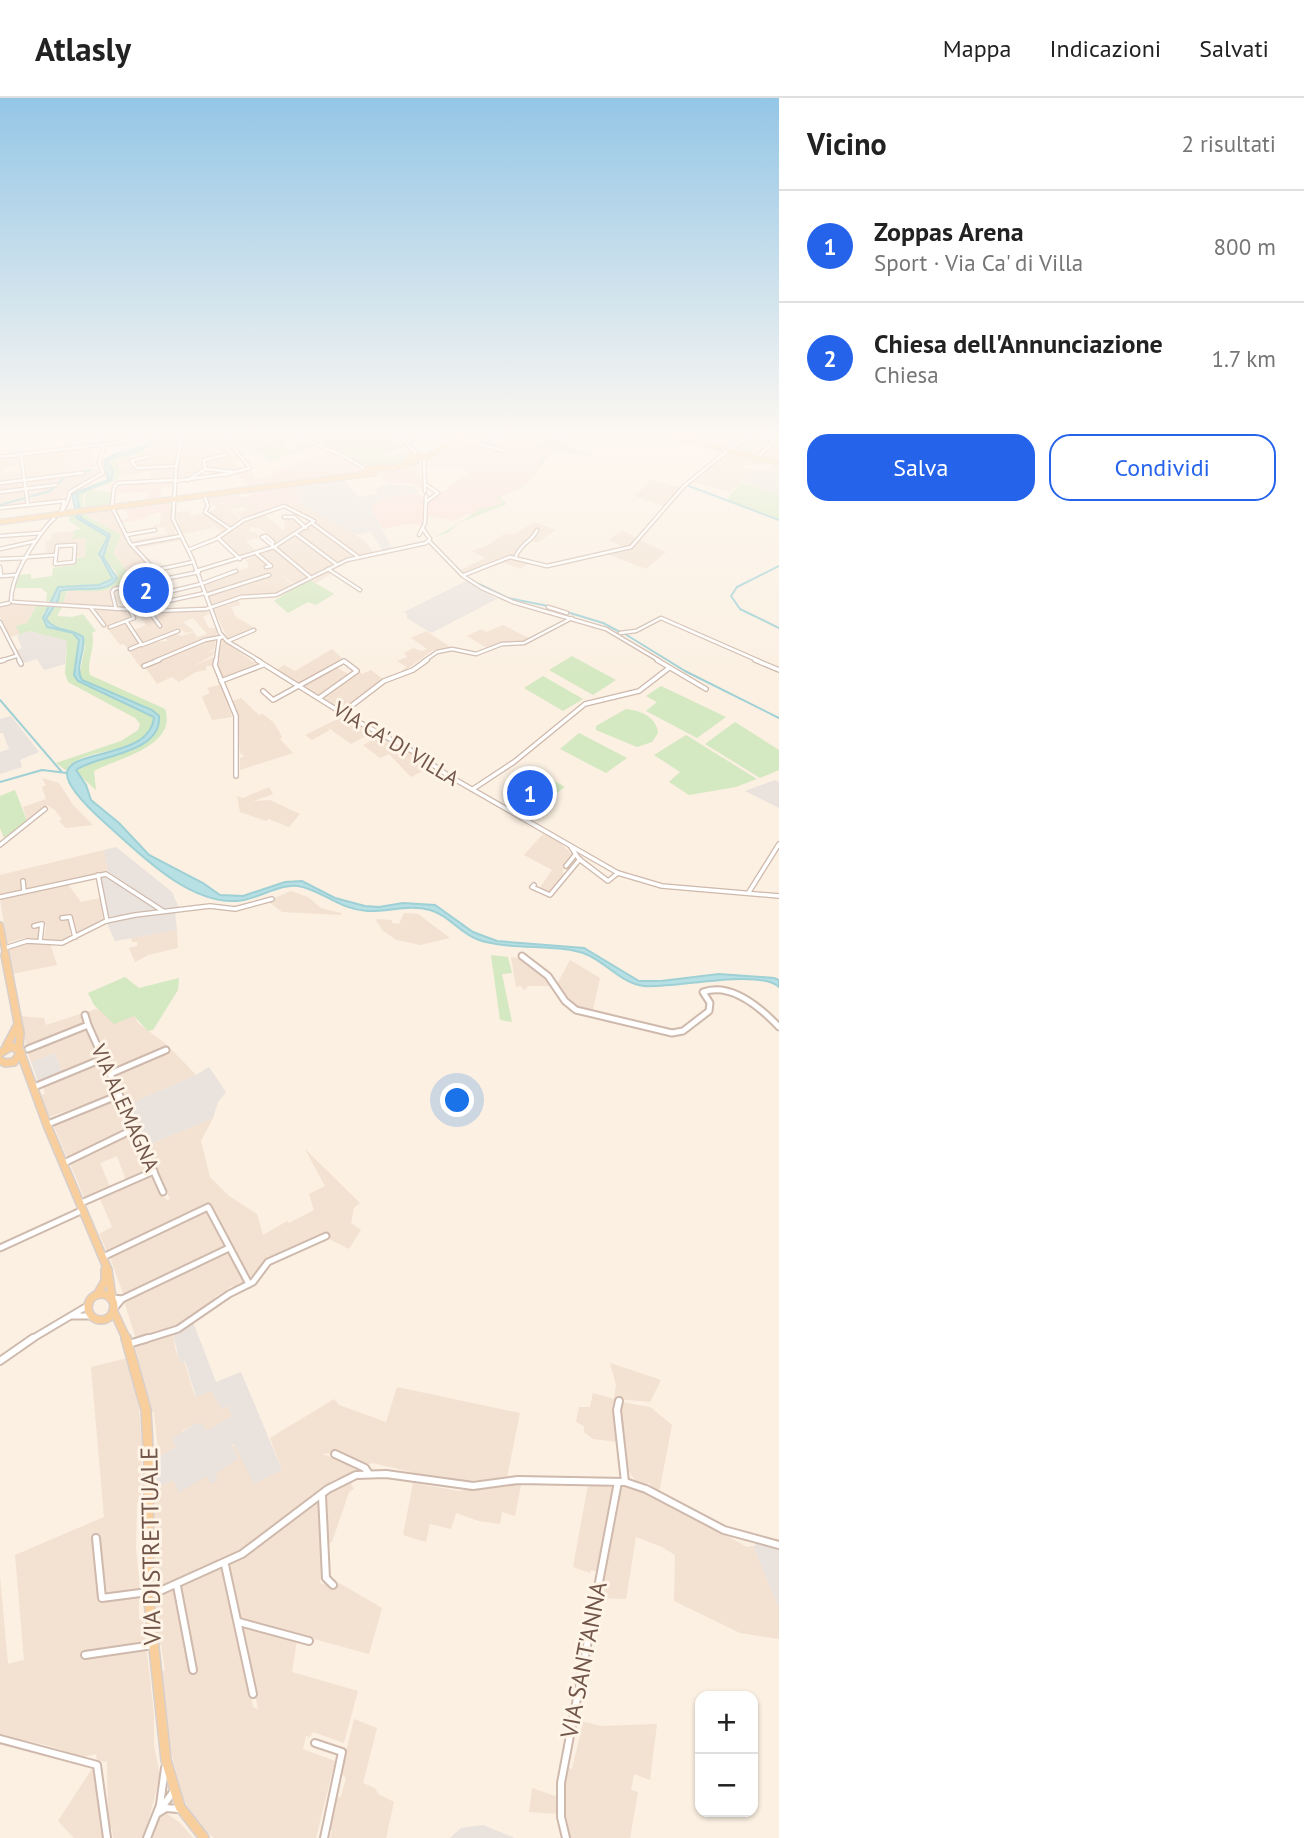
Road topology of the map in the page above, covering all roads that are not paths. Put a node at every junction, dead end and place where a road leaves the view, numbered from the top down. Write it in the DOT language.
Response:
graph roads {
  1 [pos="52,515"];
  2 [pos="59,515"];
  3 [pos="116,515"];
  4 [pos="173,515"];
  5 [pos="211,515"];
  6 [pos="258,515"];
  7 [pos="301,515"];
  8 [pos="425,515"];
  9 [pos="659,515"];
  10 [pos="284,517"];
  11 [pos="0,522"];
  12 [pos="313,523"];
  13 [pos="306,527"];
  14 [pos="230,529"];
  15 [pos="424,529"];
  16 [pos="155,530"];
  17 [pos="537,530"];
  18 [pos="296,534"];
  19 [pos="126,535"];
  20 [pos="419,535"];
  21 [pos="425,535"];
  22 [pos="0,536"];
  23 [pos="181,536"];
  24 [pos="39,537"];
  25 [pos="218,538"];
  26 [pos="413,539"];
  27 [pos="424,543"];
  28 [pos="131,545"];
  29 [pos="411,545"];
  30 [pos="273,546"];
  31 [pos="0,550"];
  32 [pos="188,550"];
  33 [pos="438,552"];
  34 [pos="257,554"];
  35 [pos="56,555"];
  36 [pos="516,556"];
  37 [pos="27,557"];
  38 [pos="357,557"];
  39 [pos="0,559"];
  40 [pos="240,560"];
  41 [pos="193,562"];
  42 [pos="336,565"];
  43 [pos="0,567"];
  44 [pos="266,568"];
  45 [pos="210,569"];
  46 [pos="327,569"];
  47 [pos="156,570"];
  48 [pos="196,571"];
  49 [pos="236,571"];
  50 [pos="16,575"];
  51 [pos="269,575"];
  52 [pos="463,576"];
  53 [pos="310,577"];
  54 [pos="164,580"];
  55 [pos="201,584"];
  56 [pos="360,590"];
  57 [pos="205,594"];
  58 [pos="11,602"];
  59 [pos="159,603"];
  60 [pos="0,604"];
  61 [pos="548,607"];
  62 [pos="91,608"];
  63 [pos="210,608"];
  64 [pos="116,609"];
  65 [pos="129,609"];
  66 [pos="149,611"];
  67 [pos="165,611"];
  68 [pos="572,617"];
  69 [pos="172,619"];
  70 [pos="126,621"];
  71 [pos="0,622"];
  72 [pos="104,625"];
  73 [pos="598,625"];
  74 [pos="160,626"];
  75 [pos="110,627"];
  76 [pos="254,630"];
  77 [pos="178,631"];
  78 [pos="222,637"];
  79 [pos="227,641"];
  80 [pos="142,645"];
  81 [pos="130,649"];
  82 [pos="16,656"];
  83 [pos="0,661"];
  84 [pos="21,664"];
  85 [pos="263,665"];
  86 [pos="144,666"];
  87 [pos="669,667"];
  88 [pos="779,670"];
  89 [pos="221,681"];
  90 [pos="300,687"];
  91 [pos="705,689"];
  92 [pos="263,691"];
  93 [pos="319,698"];
  94 [pos="342,713"];
  95 [pos="236,776"];
  96 [pos="472,789"];
  97 [pos="45,809"];
  98 [pos="779,844"];
  99 [pos="0,845"];
  100 [pos="572,847"];
  101 [pos="575,855"];
  102 [pos="580,859"];
  103 [pos="566,866"];
  104 [pos="618,873"];
  105 [pos="98,874"];
  106 [pos="23,881"];
  107 [pos="531,885"];
  108 [pos="24,891"];
  109 [pos="750,892"];
  110 [pos="779,896"];
  111 [pos="0,897"];
  112 [pos="272,898"];
  113 [pos="163,911"];
  114 [pos="62,918"];
  115 [pos="107,921"];
  116 [pos="0,925"];
  117 [pos="34,926"];
  118 [pos="1,933"];
  119 [pos="75,937"];
  120 [pos="40,941"];
  121 [pos="5,948"];
  122 [pos="522,956"];
  123 [pos="4,967"];
  124 [pos="85,1015"];
  125 [pos="18,1021"];
  126 [pos="88,1025"];
  127 [pos="779,1027"];
  128 [pos="166,1050"];
  129 [pos="2,1051"];
  130 [pos="20,1051"];
  131 [pos="102,1059"];
  132 [pos="1,1061"];
  133 [pos="14,1062"];
  134 [pos="28,1072"];
  135 [pos="110,1074"];
  136 [pos="33,1087"];
  137 [pos="119,1095"];
  138 [pos="47,1125"];
  139 [pos="134,1129"];
  140 [pos="63,1163"];
  141 [pos="154,1171"];
  142 [pos="163,1192"];
  143 [pos="81,1207"];
  144 [pos="326,1236"];
  145 [pos="0,1248"];
  146 [pos="229,1248"];
  147 [pos="103,1259"];
  148 [pos="248,1284"];
  149 [pos="96,1297"];
  150 [pos="112,1298"];
  151 [pos="122,1299"];
  152 [pos="89,1305"];
  153 [pos="113,1310"];
  154 [pos="68,1316"];
  155 [pos="90,1317"];
  156 [pos="103,1319"];
  157 [pos="123,1329"];
  158 [pos="129,1344"];
  159 [pos="0,1361"];
  160 [pos="619,1401"];
  161 [pos="335,1454"];
  162 [pos="369,1475"];
  163 [pos="621,1482"];
  164 [pos="325,1492"];
  165 [pos="96,1538"];
  166 [pos="779,1545"];
  167 [pos="225,1565"];
  168 [pos="333,1585"];
  169 [pos="177,1586"];
  170 [pos="148,1594"];
  171 [pos="239,1622"];
  172 [pos="309,1641"];
  173 [pos="153,1645"];
  174 [pos="85,1655"];
  175 [pos="193,1670"];
  176 [pos="253,1694"];
  177 [pos="0,1739"];
  178 [pos="315,1743"];
  179 [pos="166,1760"];
  180 [pos="173,1791"];
  181 [pos="161,1797"];
  182 [pos="184,1813"];
  183 [pos="157,1814"];
  184 [pos="107,1838"];
  185 [pos="147,1838"];
  186 [pos="204,1838"];
  187 [pos="324,1838"];
  188 [pos="566,1838"];
  1 -- 11 [label="main road, bridge"];
  2 -- 24 [label="street"];
  3 -- 19 [label="street"];
  4 -- 23 [label="street"];
  5 -- 14 [label="street"];
  6 -- 14 [label="street"];
  7 -- 12 [label="street"];
  8 -- 15 [label="street"];
  9 -- 36 [label="street"];
  10 -- 13 [label="street"];
  12 -- 13 [label="street"];
  12 -- 38 [label="street"];
  13 -- 18 [label="street"];
  14 -- 25 [label="street"];
  15 -- 20 [label="street"];
  15 -- 21 [label="street"];
  16 -- 19 [label="street"];
  17 -- 36 [label="street"];
  18 -- 30 [label="street"];
  18 -- 42 [label="street"];
  19 -- 28 [label="street"];
  20 -- 21 [label="street"];
  20 -- 26 [label="street"];
  21 -- 27 [label="street"];
  22 -- 24 [label="street"];
  23 -- 28 [label="street"];
  23 -- 32 [label="street"];
  24 -- 31 [label="street"];
  24 -- 37 [label="street"];
  25 -- 32 [label="street"];
  25 -- 40 [label="street"];
  26 -- 27 [label="street"];
  26 -- 29 [label="street"];
  27 -- 29 [label="street"];
  27 -- 33 [label="street"];
  27 -- 33 [label="street"];
  28 -- 47 [label="street"];
  29 -- 38 [label="street"];
  30 -- 34 [label="street"];
  30 -- 53 [label="street"];
  32 -- 41 [label="street"];
  33 -- 52 [label="street"];
  34 -- 40 [label="street"];
  34 -- 44 [label="street"];
  35 -- 35 [label="street"];
  35 -- 37 [label="street"];
  36 -- 52 [label="street"];
  37 -- 39 [label="street"];
  37 -- 50 [label="street"];
  38 -- 42 [label="street"];
  40 -- 45 [label="street"];
  41 -- 47 [label="street"];
  41 -- 48 [label="street"];
  42 -- 46 [label="street"];
  43 -- 50 [label="street"];
  45 -- 48 [label="street"];
  45 -- 48 [label="street"];
  46 -- 53 [label="street"];
  46 -- 56 [label="street"];
  47 -- 54 [label="street"];
  48 -- 54 [label="street"];
  48 -- 55 [label="street"];
  49 -- 55 [label="street"];
  50 -- 58 [label="street"];
  51 -- 57 [label="street"];
  52 -- 68 [label="street"];
  53 -- 63 [label="street"];
  54 -- 64 [label="street"];
  55 -- 57 [label="street"];
  55 -- 59 [label="street"];
  57 -- 59 [label="street"];
  57 -- 63 [label="street"];
  58 -- 60 [label="street"];
  58 -- 62 [label="street"];
  59 -- 67 [label="street"];
  61 -- 73 [label="street"];
  62 -- 64 [label="street"];
  62 -- 72 [label="street"];
  63 -- 67 [label="street"];
  63 -- 78 [label="street"];
  64 -- 65 [label="street"];
  65 -- 66 [label="street"];
  65 -- 70 [label="street"];
  66 -- 67 [label="street"];
  66 -- 74 [label="street"];
  67 -- 69 [label="street"];
  68 -- 73 [label="street"];
  68 -- 94 [label="street"];
  70 -- 75 [label="street"];
  70 -- 80 [label="street"];
  71 -- 82 [label="street"];
  73 -- 87 [label="street"];
  73 -- 88 [label="street"];
  76 -- 79 [label="street"];
  77 -- 80 [label="street"];
  78 -- 79 [label="street, VIA CA' DI VILLA"];
  78 -- 86 [label="street"];
  78 -- 89 [label="street"];
  79 -- 85 [label="street, VIA CA' DI VILLA"];
  80 -- 81 [label="street"];
  82 -- 83 [label="street"];
  82 -- 84 [label="street"];
  85 -- 89 [label="street"];
  85 -- 90 [label="street, VIA CA' DI VILLA"];
  87 -- 91 [label="street"];
  87 -- 96 [label="street"];
  89 -- 95 [label="street"];
  90 -- 92 [label="street"];
  90 -- 93 [label="street, VIA CA' DI VILLA"];
  90 -- 93 [label="street"];
  93 -- 94 [label="street, VIA CA' DI VILLA"];
  94 -- 96 [label="street, VIA CA' DI VILLA"];
  96 -- 100 [label="street, VIA CA' DI VILLA"];
  97 -- 99 [label="street"];
  98 -- 109 [label="street"];
  100 -- 101 [label="street"];
  100 -- 104 [label="street, VIA CA' DI VILLA"];
  101 -- 102 [label="street, VIA CA' DI VILLA"];
  101 -- 103 [label="street"];
  102 -- 104 [label="street, VIA CA' DI VILLA"];
  102 -- 107 [label="street"];
  104 -- 109 [label="street, VIA CA' DI VILLA"];
  105 -- 108 [label="street"];
  105 -- 113 [label="street"];
  105 -- 115 [label="street"];
  106 -- 108 [label="street"];
  108 -- 111 [label="street"];
  109 -- 110 [label="street, VIA CA' DI VILLA"];
  112 -- 113 [label="street"];
  113 -- 115 [label="street"];
  114 -- 119 [label="street"];
  115 -- 119 [label="street"];
  116 -- 118 [label="main road"];
  117 -- 120 [label="street"];
  118 -- 121 [label="main road"];
  119 -- 120 [label="street"];
  120 -- 121 [label="street"];
  121 -- 123 [label="main road"];
  122 -- 127 [label="street"];
  123 -- 125 [label="main road"];
  124 -- 126 [label="street, VIA ALEMAGNA"];
  125 -- 129 [label="main road"];
  125 -- 130 [label="main road, VIA DISTRETTUALE"];
  126 -- 130 [label="street"];
  126 -- 131 [label="street, VIA ALEMAGNA"];
  128 -- 135 [label="street"];
  129 -- 130 [label="main road"];
  130 -- 133 [label="main road"];
  130 -- 134 [label="main road, VIA DISTRETTUALE"];
  131 -- 135 [label="street, VIA ALEMAGNA"];
  131 -- 136 [label="street"];
  132 -- 133 [label="main road"];
  133 -- 134 [label="main road"];
  134 -- 136 [label="main road, VIA DISTRETTUALE"];
  135 -- 137 [label="street, VIA ALEMAGNA"];
  136 -- 138 [label="main road, VIA DISTRETTUALE"];
  137 -- 138 [label="street"];
  137 -- 139 [label="street, VIA ALEMAGNA"];
  138 -- 140 [label="main road, VIA DISTRETTUALE"];
  139 -- 140 [label="street"];
  139 -- 141 [label="street, VIA ALEMAGNA"];
  140 -- 143 [label="main road, VIA DISTRETTUALE"];
  141 -- 142 [label="street, VIA ALEMAGNA"];
  141 -- 143 [label="street"];
  143 -- 145 [label="street"];
  143 -- 147 [label="main road, VIA DISTRETTUALE"];
  144 -- 148 [label="street"];
  146 -- 147 [label="street"];
  146 -- 148 [label="street"];
  146 -- 151 [label="street"];
  147 -- 149 [label="main road"];
  147 -- 150 [label="main road, VIA DISTRETTUALE"];
  148 -- 158 [label="street"];
  149 -- 150 [label="main road"];
  149 -- 152 [label="main road"];
  150 -- 151 [label="street"];
  150 -- 153 [label="main road, VIA DISTRETTUALE"];
  151 -- 153 [label="street"];
  152 -- 154 [label="street"];
  152 -- 155 [label="main road"];
  153 -- 156 [label="main road"];
  153 -- 157 [label="main road, VIA DISTRETTUALE"];
  154 -- 155 [label="street"];
  154 -- 159 [label="street"];
  155 -- 156 [label="main road"];
  156 -- 157 [label="main road"];
  157 -- 158 [label="main road, VIA DISTRETTUALE"];
  158 -- 170 [label="main road, VIA DISTRETTUALE"];
  160 -- 163 [label="street, VIA SANT'ANNA"];
  161 -- 162 [label="street"];
  162 -- 163 [label="street"];
  162 -- 164 [label="street"];
  163 -- 166 [label="street"];
  163 -- 188 [label="street, VIA SANT'ANNA"];
  164 -- 167 [label="street"];
  164 -- 168 [label="street"];
  165 -- 170 [label="street"];
  167 -- 169 [label="street"];
  167 -- 171 [label="street"];
  169 -- 170 [label="street"];
  169 -- 175 [label="street"];
  170 -- 173 [label="main road, VIA DISTRETTUALE"];
  171 -- 172 [label="street"];
  171 -- 176 [label="street"];
  173 -- 174 [label="street"];
  173 -- 179 [label="main road, VIA DISTRETTUALE"];
  177 -- 184 [label="street"];
  178 -- 187 [label="street"];
  179 -- 180 [label="main road, VIA DISTRETTUALE"];
  179 -- 181 [label="street"];
  180 -- 181 [label="street"];
  180 -- 182 [label="main road, VIA DISTRETTUALE"];
  180 -- 183 [label="street"];
  181 -- 183 [label="street"];
  182 -- 183 [label="street"];
  182 -- 186 [label="main road, VIA DISTRETTUALE"];
  183 -- 185 [label="street"];
}
